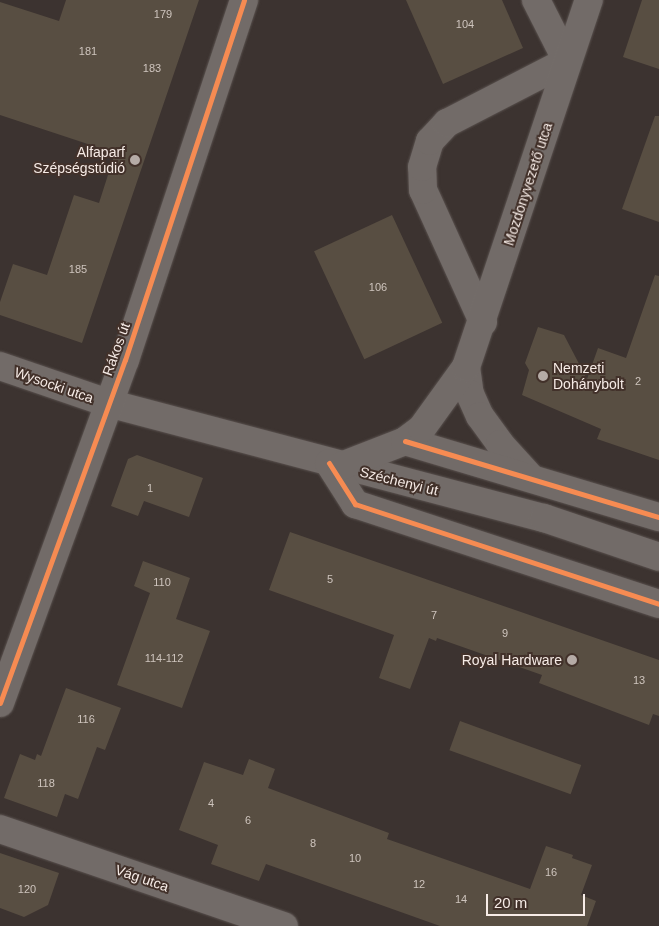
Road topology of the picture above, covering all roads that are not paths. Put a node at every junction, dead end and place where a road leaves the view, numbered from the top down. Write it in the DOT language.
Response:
graph roads {
  1 [pos="244,0"];
  2 [pos="536,0"];
  3 [pos="589,0"];
  4 [pos="566,61"];
  5 [pos="483,322"];
  6 [pos="0,366"];
  7 [pos="466,367"];
  8 [pos="108,403"];
  9 [pos="405,441"];
  10 [pos="335,465"];
  11 [pos="530,477"];
  12 [pos="659,516"];
  13 [pos="659,557"];
  14 [pos="659,604"];
  15 [pos="0,703"];
  16 [pos="0,829"];
  17 [pos="284,926"];
  1 -- 8 [label="street, Rákos út"];
  2 -- 4 [label="street"];
  3 -- 4 [label="street, Mozdonyvezető utca"];
  4 -- 5 [label="street, Mozdonyvezető utca"];
  4 -- 5 [label="street"];
  5 -- 7 [label="street, Mozdonyvezető utca"];
  6 -- 8 [label="street, Wysocki utca"];
  7 -- 9 [label="street, Mozdonyvezető utca"];
  7 -- 11 [label="street, Mozdonyvezető utca"];
  8 -- 10 [label="street, Széchenyi út"];
  8 -- 15 [label="street, Rákos út"];
  9 -- 10 [label="street, Mozdonyvezető utca"];
  9 -- 11 [label="street"];
  10 -- 13 [label="street, Széchenyi út"];
  10 -- 14 [label="street"];
  11 -- 12 [label="street"];
  16 -- 17 [label="street, Vág utca"];
}
